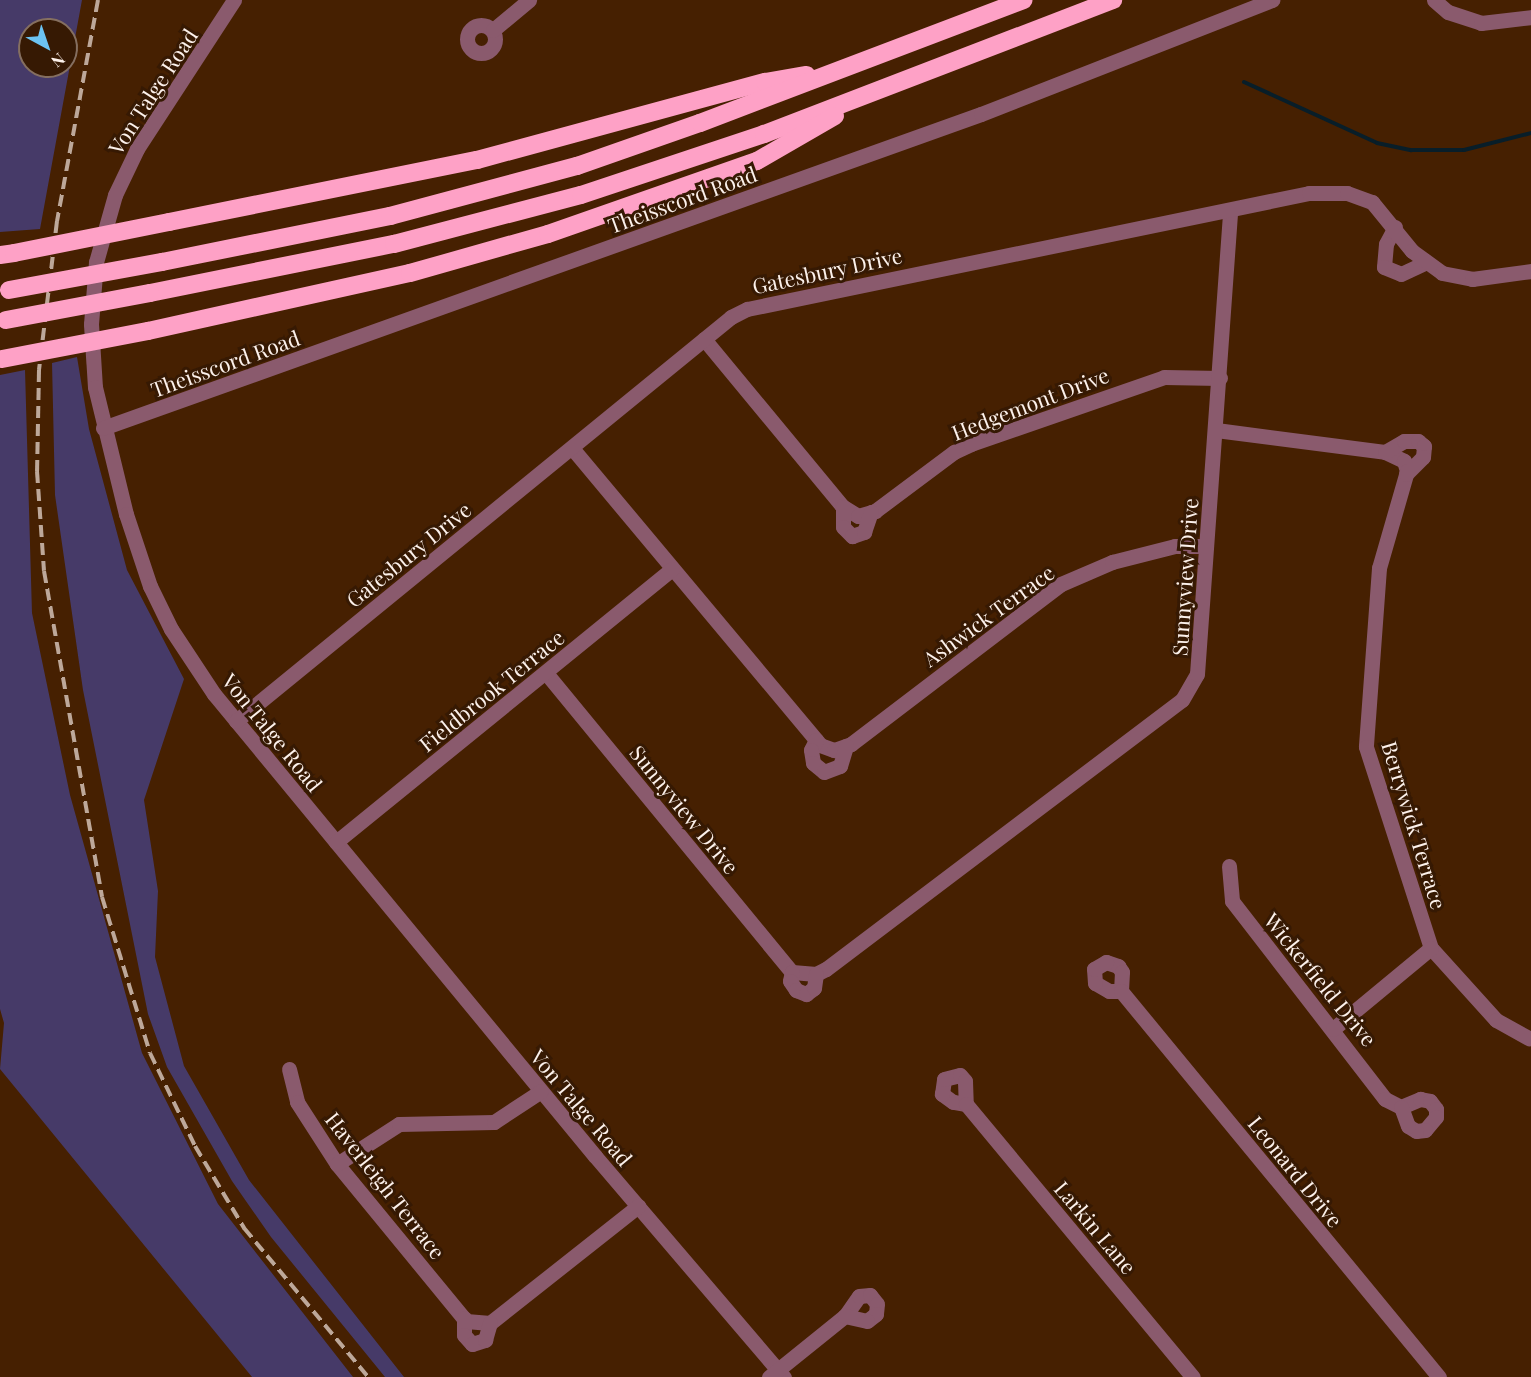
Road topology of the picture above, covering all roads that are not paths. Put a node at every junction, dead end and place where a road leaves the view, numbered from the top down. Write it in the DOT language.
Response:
graph roads {
  1 [pos="234,0"];
  2 [pos="529,0"];
  3 [pos="1023,0"];
  4 [pos="1113,0"];
  5 [pos="1272,0"];
  6 [pos="1434,0"];
  7 [pos="1531,17"];
  8 [pos="493,30"];
  9 [pos="840,70"];
  10 [pos="883,88"];
  11 [pos="1230,212"];
  12 [pos="1395,227"];
  13 [pos="7,254"];
  14 [pos="1425,263"];
  15 [pos="1531,271"];
  16 [pos="5,291"];
  17 [pos="3,321"];
  18 [pos="704,339"];
  19 [pos="1,359"];
  20 [pos="1220,378"];
  21 [pos="104,428"];
  22 [pos="1216,430"];
  23 [pos="572,448"];
  24 [pos="1385,452"];
  25 [pos="1406,474"];
  26 [pos="1206,546"];
  27 [pos="672,569"];
  28 [pos="546,673"];
  29 [pos="236,721"];
  30 [pos="816,740"];
  31 [pos="846,746"];
  32 [pos="336,842"];
  33 [pos="1228,866"];
  34 [pos="1431,948"];
  35 [pos="1121,991"];
  36 [pos="1333,1029"];
  37 [pos="1529,1038"];
  38 [pos="289,1070"];
  39 [pos="541,1091"];
  40 [pos="966,1104"];
  41 [pos="1401,1107"];
  42 [pos="337,1164"];
  43 [pos="638,1206"];
  44 [pos="845,1316"];
  45 [pos="777,1375"];
  46 [pos="1193,1377"];
  47 [pos="1439,1377"];
  1 -- 21 [label="street, Von Talge Road"];
  2 -- 8 [label="street"];
  3 -- 9 [label="highway"];
  4 -- 10 [label="highway"];
  5 -- 21 [label="street, Theisscord Road"];
  6 -- 7 [label="street"];
  9 -- 13 [label="highway, bridge"];
  9 -- 16 [label="highway, bridge"];
  10 -- 17 [label="highway, bridge"];
  10 -- 19 [label="highway, bridge"];
  11 -- 12 [label="street, Gatesbury Drive"];
  11 -- 18 [label="street, Gatesbury Drive"];
  11 -- 20 [label="street, Sunnyview Drive"];
  12 -- 14 [label="street, Gatesbury Drive"];
  12 -- 14 [label="street"];
  14 -- 15 [label="street, Gatesbury Drive"];
  18 -- 20 [label="street, Hedgemont Drive"];
  18 -- 23 [label="street, Gatesbury Drive"];
  20 -- 22 [label="street, Sunnyview Drive"];
  21 -- 29 [label="street, Von Talge Road"];
  22 -- 24 [label="street, Berrywick Terrace"];
  22 -- 26 [label="street, Sunnyview Drive"];
  23 -- 27 [label="street"];
  23 -- 29 [label="street, Gatesbury Drive"];
  24 -- 25 [label="street"];
  24 -- 25 [label="street, Berrywick Terrace"];
  25 -- 34 [label="street, Berrywick Terrace"];
  26 -- 28 [label="street, Sunnyview Drive"];
  26 -- 31 [label="street, Ashwick Terrace"];
  27 -- 28 [label="street, Fieldbrook Terrace"];
  27 -- 30 [label="street"];
  28 -- 32 [label="street, Fieldbrook Terrace"];
  29 -- 32 [label="street, Von Talge Road"];
  30 -- 31 [label="street"];
  30 -- 31 [label="street, Ashwick Terrace"];
  32 -- 39 [label="street, Von Talge Road"];
  33 -- 36 [label="street, Wickerfield Drive"];
  34 -- 36 [label="street"];
  34 -- 37 [label="street, Berrywick Terrace"];
  35 -- 47 [label="street, Leonard Drive"];
  36 -- 41 [label="street, Wickerfield Drive"];
  38 -- 42 [label="street, Haverleigh Terrace"];
  39 -- 42 [label="street"];
  39 -- 43 [label="street, Von Talge Road"];
  40 -- 46 [label="street, Larkin Lane"];
  42 -- 43 [label="street, Haverleigh Terrace"];
  43 -- 45 [label="street, Von Talge Road"];
  44 -- 45 [label="street"];
}
